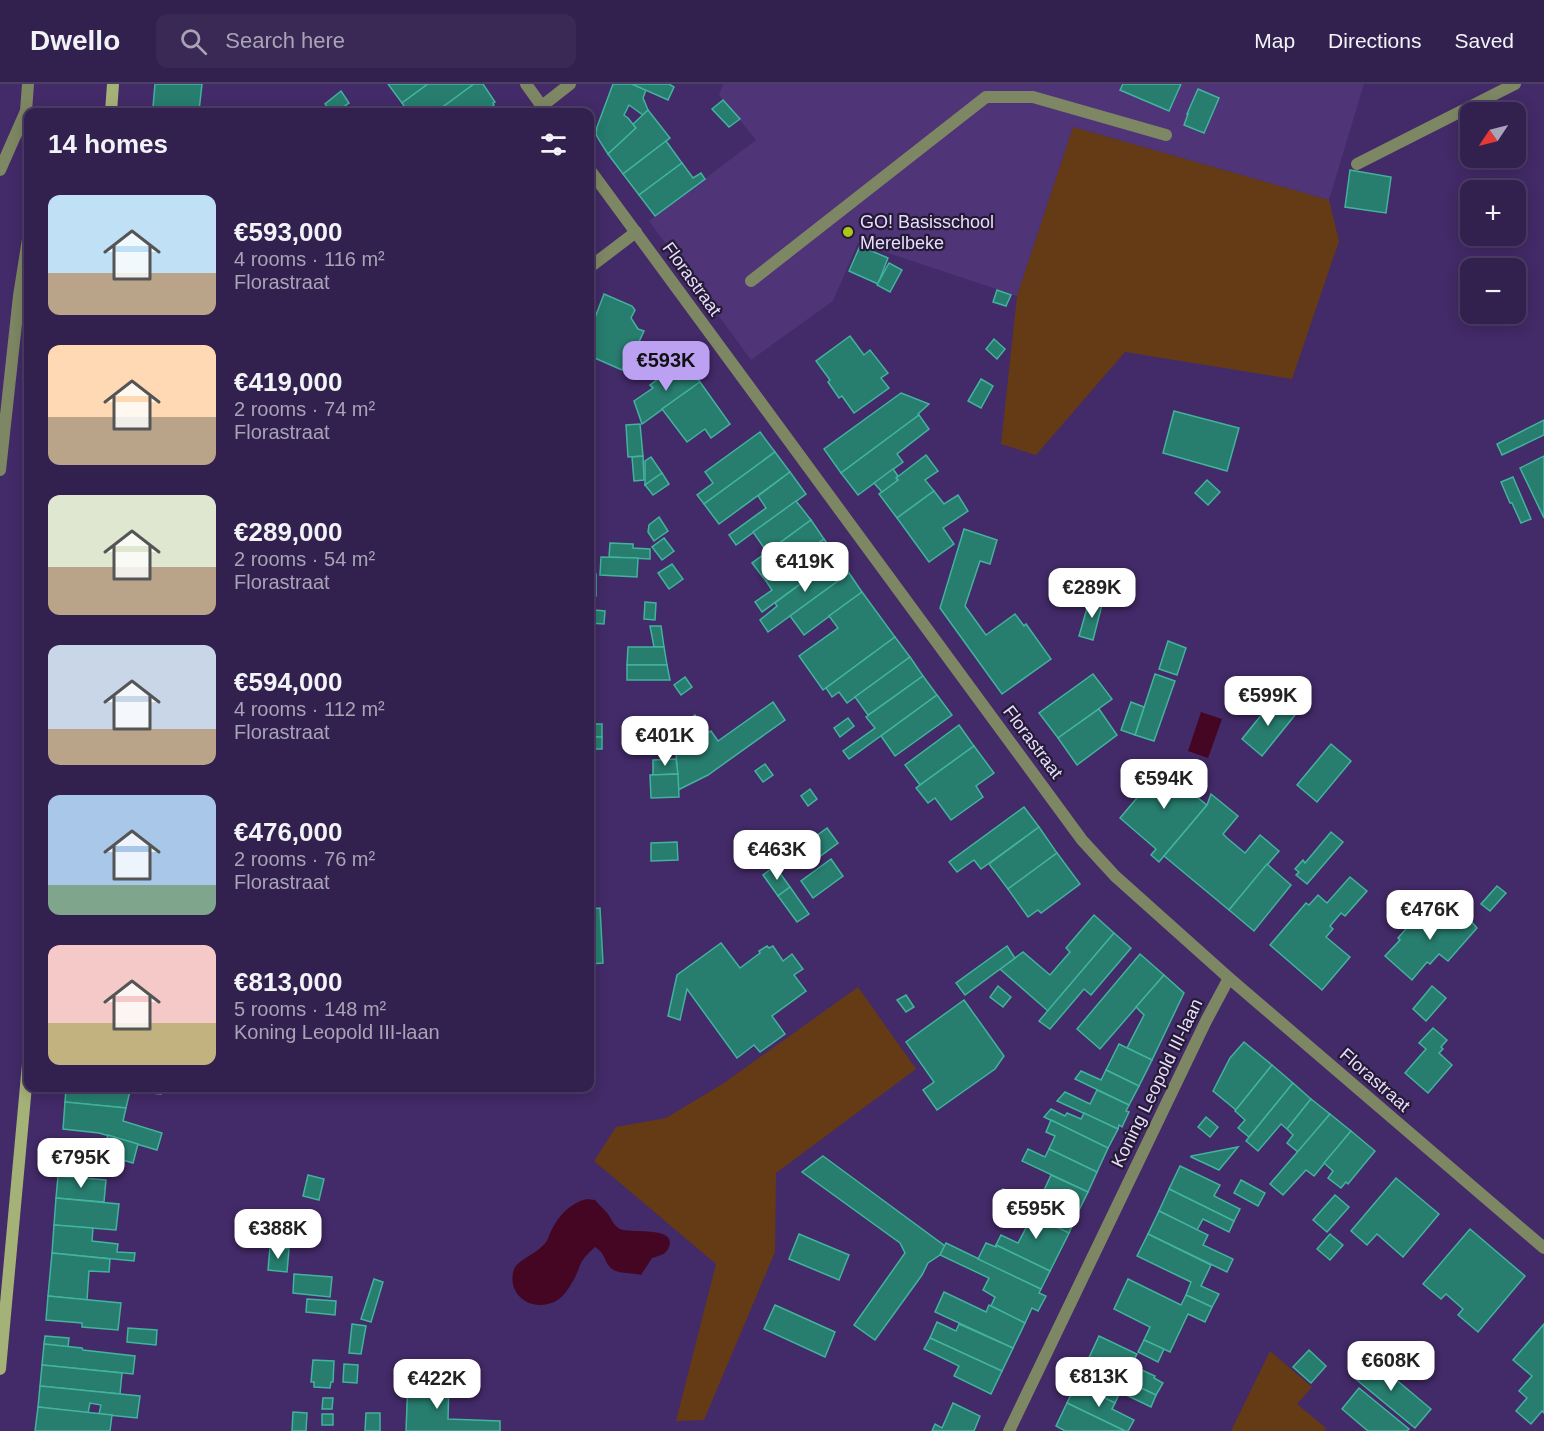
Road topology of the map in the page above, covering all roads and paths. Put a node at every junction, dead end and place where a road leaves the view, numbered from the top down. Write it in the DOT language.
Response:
graph roads {
  1 [pos="28,84"];
  2 [pos="113,84"];
  3 [pos="526,84"];
  4 [pos="570,84"];
  5 [pos="1515,84"];
  6 [pos="26,108"];
  7 [pos="111,108"];
  8 [pos="544,108"];
  9 [pos="546,108"];
  10 [pos="24,116"];
  11 [pos="1166,135"];
  12 [pos="1357,164"];
  13 [pos="0,170"];
  14 [pos="594,175"];
  15 [pos="636,232"];
  16 [pos="24,264"];
  17 [pos="594,264"];
  18 [pos="751,281"];
  19 [pos="0,470"];
  20 [pos="1229,978"];
  21 [pos="25,1092"];
  22 [pos="1544,1248"];
  23 [pos="0,1369"];
  24 [pos="1009,1431"];
  1 -- 6 [label="street"];
  2 -- 7 [label="street"];
  3 -- 8 [label="street"];
  4 -- 9 [label="street"];
  5 -- 12 [label="street"];
  10 -- 13 [label="street"];
  11 -- 18 [label="street"];
  14 -- 15 [label="street, Florastraat"];
  15 -- 17 [label="street"];
  15 -- 20 [label="street, Florastraat"];
  16 -- 19 [label="street"];
  20 -- 22 [label="street, Florastraat"];
  20 -- 24 [label="street, Koning Leopold III-laan"];
  21 -- 23 [label="street"];
}
